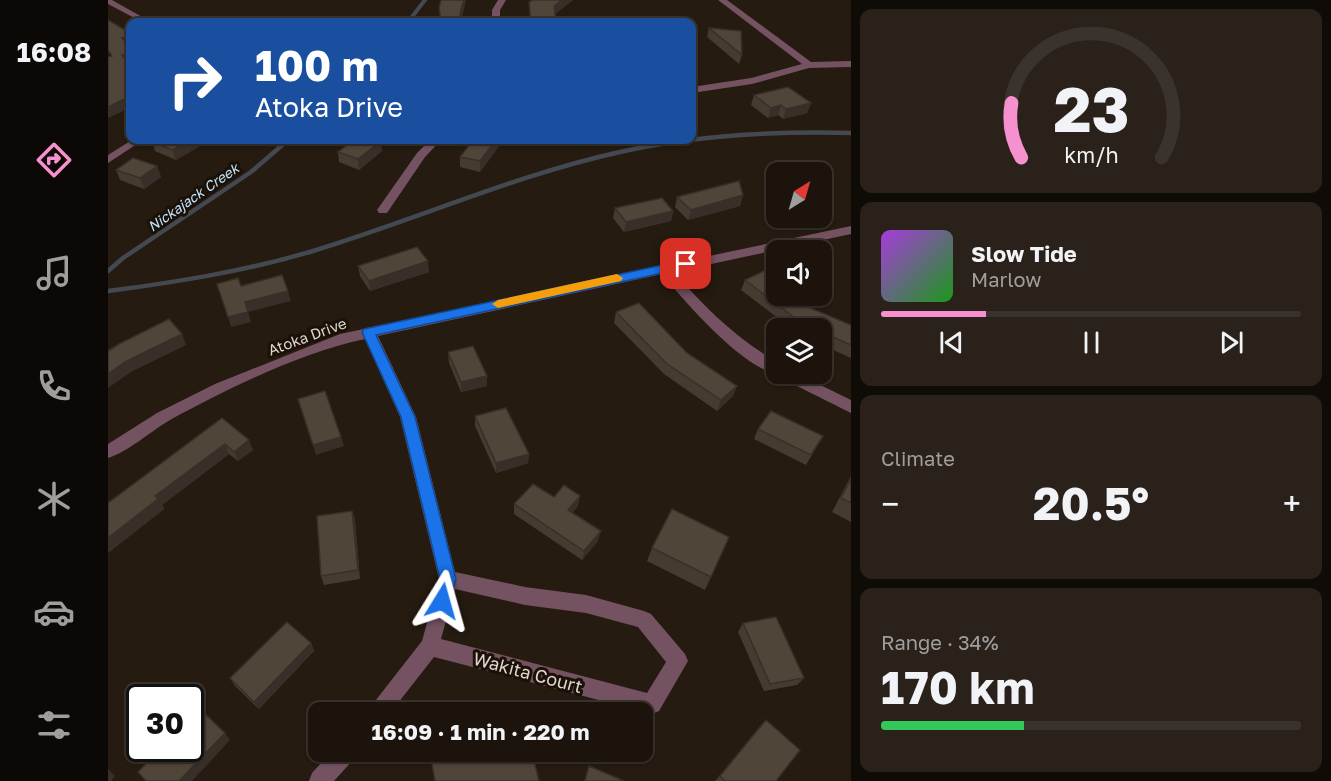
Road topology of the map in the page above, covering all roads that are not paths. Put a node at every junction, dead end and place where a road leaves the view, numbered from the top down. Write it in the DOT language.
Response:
graph roads {
  1 [pos="502,0"];
  2 [pos="722,0"];
  3 [pos="108,1"];
  4 [pos="140,18"];
  5 [pos="496,18"];
  6 [pos="851,64"];
  7 [pos="809,65"];
  8 [pos="696,89"];
  9 [pos="132,144"];
  10 [pos="432,144"];
  11 [pos="108,160"];
  12 [pos="383,210"];
  13 [pos="851,230"];
  14 [pos="664,268"];
  15 [pos="369,332"];
  16 [pos="766,363"];
  17 [pos="806,384"];
  18 [pos="851,407"];
  19 [pos="108,452"];
  20 [pos="448,579"];
  21 [pos="430,646"];
  22 [pos="387,702"];
  23 [pos="336,762"];
  24 [pos="320,781"];
  1 -- 5 [label="street"];
  2 -- 7 [label="street"];
  3 -- 4 [label="street"];
  6 -- 7 [label="street"];
  7 -- 8 [label="street"];
  9 -- 11 [label="street"];
  10 -- 12 [label="street"];
  13 -- 14 [label="street, Atoka Drive"];
  14 -- 15 [label="street, Atoka Drive"];
  14 -- 16 [label="street"];
  15 -- 19 [label="street, Atoka Drive"];
  15 -- 20 [label="street"];
  17 -- 18 [label="street"];
  20 -- 21 [label="street"];
  20 -- 21 [label="street, Wakita Court"];
  21 -- 22 [label="street"];
  23 -- 24 [label="street"];
}
